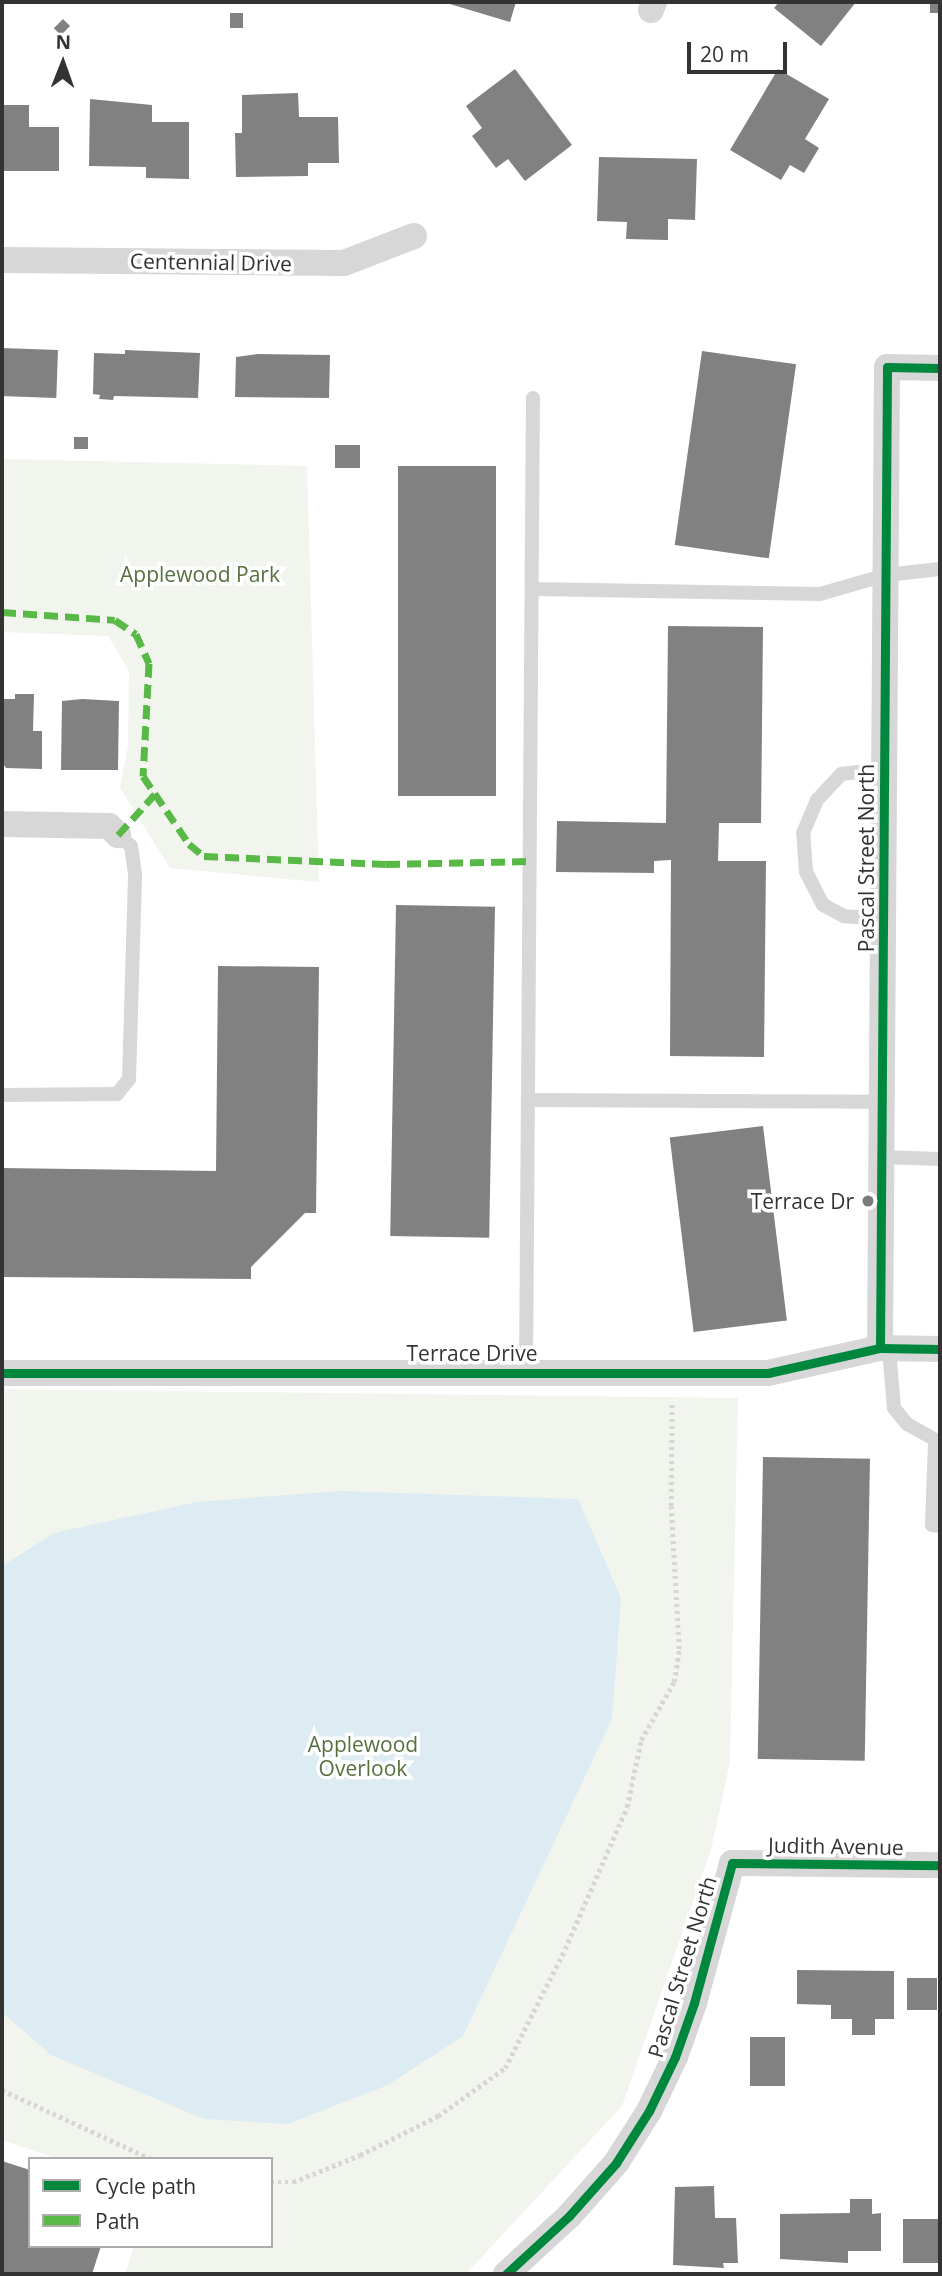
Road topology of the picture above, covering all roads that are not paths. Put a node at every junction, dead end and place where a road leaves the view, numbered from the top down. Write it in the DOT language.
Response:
graph roads {
  1 [pos="414,236"];
  2 [pos="2,260"];
  3 [pos="940,368"];
  4 [pos="533,398"];
  5 [pos="940,569"];
  6 [pos="886,575"];
  7 [pos="532,589"];
  8 [pos="884,769"];
  9 [pos="2,824"];
  10 [pos="118,835"];
  11 [pos="883,919"];
  12 [pos="2,1094"];
  13 [pos="528,1100"];
  14 [pos="882,1101"];
  15 [pos="882,1157"];
  16 [pos="940,1159"];
  17 [pos="885,1348"];
  18 [pos="940,1349"];
  19 [pos="526,1370"];
  20 [pos="2,1373"];
  21 [pos="937,1442"];
  22 [pos="940,1526"];
  23 [pos="732,1863"];
  24 [pos="940,1865"];
  25 [pos="506,2274"];
  1 -- 2 [label="street, Centennial Drive"];
  3 -- 6 [label="street, Pascal Street North"];
  4 -- 7 [label="lane"];
  5 -- 6 [label="lane"];
  6 -- 7 [label="lane"];
  6 -- 8 [label="street, Pascal Street North"];
  7 -- 13 [label="lane"];
  8 -- 11 [label="street, Pascal Street North"];
  8 -- 11 [label="lane"];
  9 -- 10 [label="street"];
  10 -- 12 [label="lane"];
  11 -- 14 [label="street, Pascal Street North"];
  13 -- 14 [label="lane"];
  13 -- 19 [label="lane"];
  14 -- 15 [label="street, Pascal Street North"];
  15 -- 16 [label="lane"];
  15 -- 17 [label="street, Pascal Street North"];
  17 -- 18 [label="street, Terrace Drive"];
  17 -- 19 [label="street, Terrace Drive"];
  17 -- 21 [label="lane"];
  19 -- 20 [label="street, Terrace Drive"];
  21 -- 22 [label="lane"];
  23 -- 24 [label="street, Judith Avenue"];
  23 -- 25 [label="street, Pascal Street North"];
}
